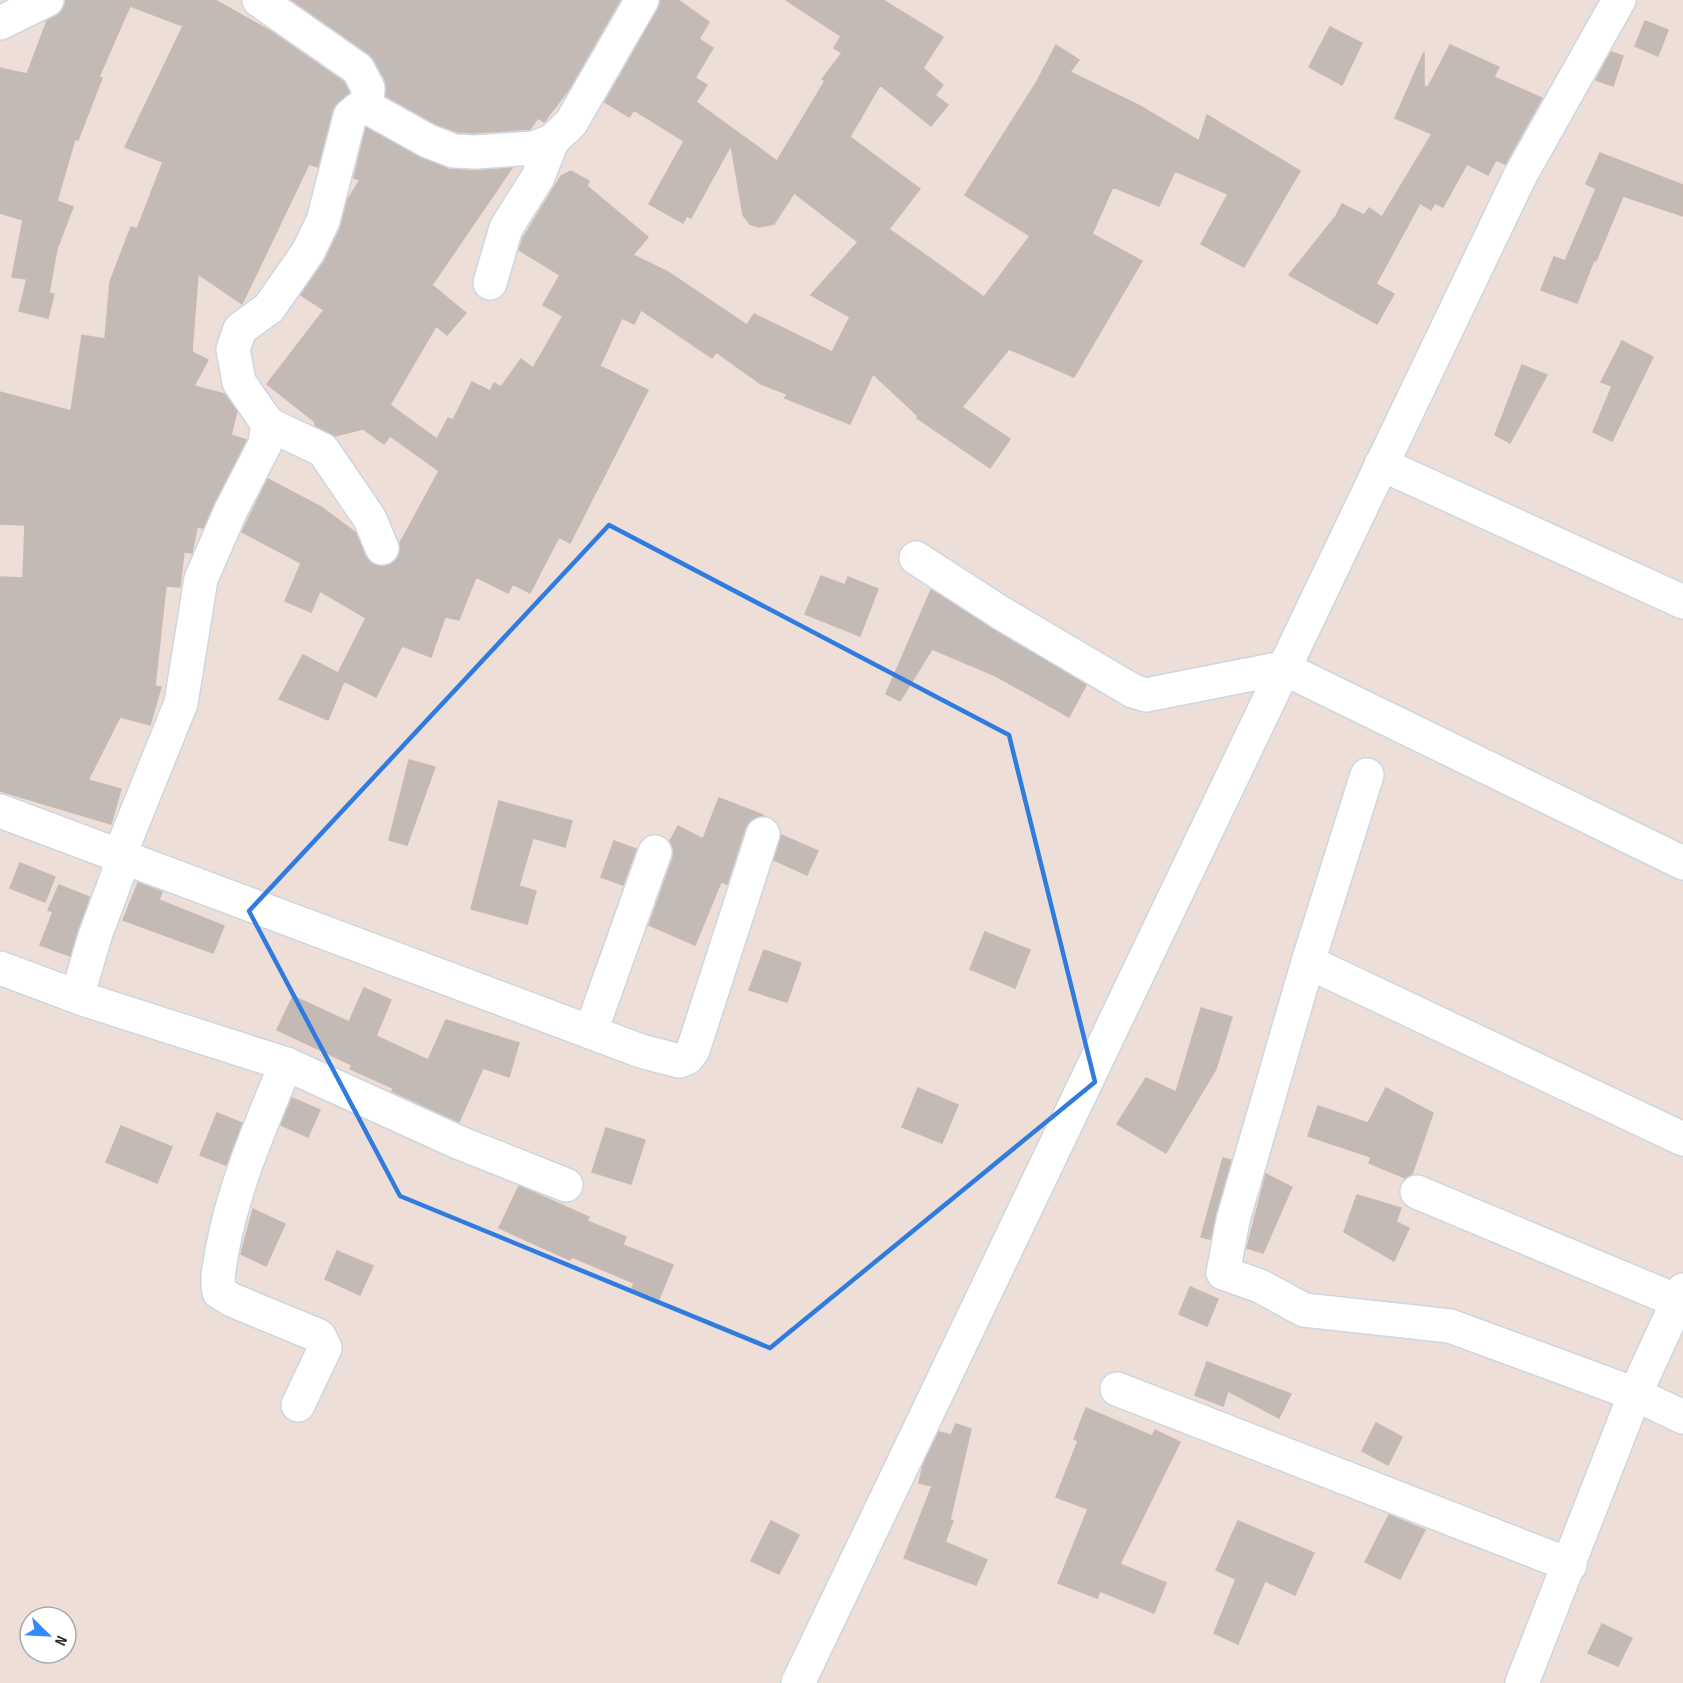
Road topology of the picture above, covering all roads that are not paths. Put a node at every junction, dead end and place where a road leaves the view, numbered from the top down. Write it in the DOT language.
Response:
graph roads {
  1 [pos="47,0"];
  2 [pos="259,0"];
  3 [pos="642,0"];
  4 [pos="1619,0"];
  5 [pos="0,23"];
  6 [pos="367,107"];
  7 [pos="552,141"];
  8 [pos="490,283"];
  9 [pos="268,424"];
  10 [pos="1381,464"];
  11 [pos="382,548"];
  12 [pos="916,558"];
  13 [pos="1683,602"];
  14 [pos="1283,668"];
  15 [pos="1367,775"];
  16 [pos="0,811"];
  17 [pos="763,834"];
  18 [pos="655,852"];
  19 [pos="120,854"];
  20 [pos="1683,863"];
  21 [pos="1308,962"];
  22 [pos="0,968"];
  23 [pos="80,997"];
  24 [pos="591,1031"];
  25 [pos="286,1064"];
  26 [pos="1683,1139"];
  27 [pos="566,1185"];
  28 [pos="1417,1192"];
  29 [pos="1680,1296"];
  30 [pos="1117,1389"];
  31 [pos="1635,1394"];
  32 [pos="298,1405"];
  33 [pos="1683,1417"];
  34 [pos="1570,1565"];
  35 [pos="798,1683"];
  36 [pos="1522,1683"];
  1 -- 5 [label="street"];
  2 -- 6 [label="street"];
  3 -- 7 [label="street"];
  4 -- 10 [label="street"];
  6 -- 7 [label="street"];
  6 -- 9 [label="street"];
  7 -- 8 [label="street"];
  9 -- 11 [label="street"];
  9 -- 19 [label="street"];
  10 -- 13 [label="street"];
  10 -- 14 [label="street"];
  12 -- 14 [label="street"];
  14 -- 20 [label="street"];
  14 -- 35 [label="street"];
  15 -- 21 [label="street"];
  16 -- 19 [label="street"];
  17 -- 24 [label="street"];
  18 -- 24 [label="street"];
  19 -- 23 [label="street"];
  19 -- 24 [label="street"];
  21 -- 26 [label="street"];
  21 -- 31 [label="street"];
  22 -- 23 [label="street"];
  23 -- 25 [label="street"];
  25 -- 27 [label="street"];
  25 -- 32 [label="street"];
  28 -- 29 [label="street"];
  29 -- 31 [label="street"];
  30 -- 34 [label="street"];
  31 -- 33 [label="street"];
  31 -- 34 [label="street"];
  34 -- 36 [label="street"];
}
